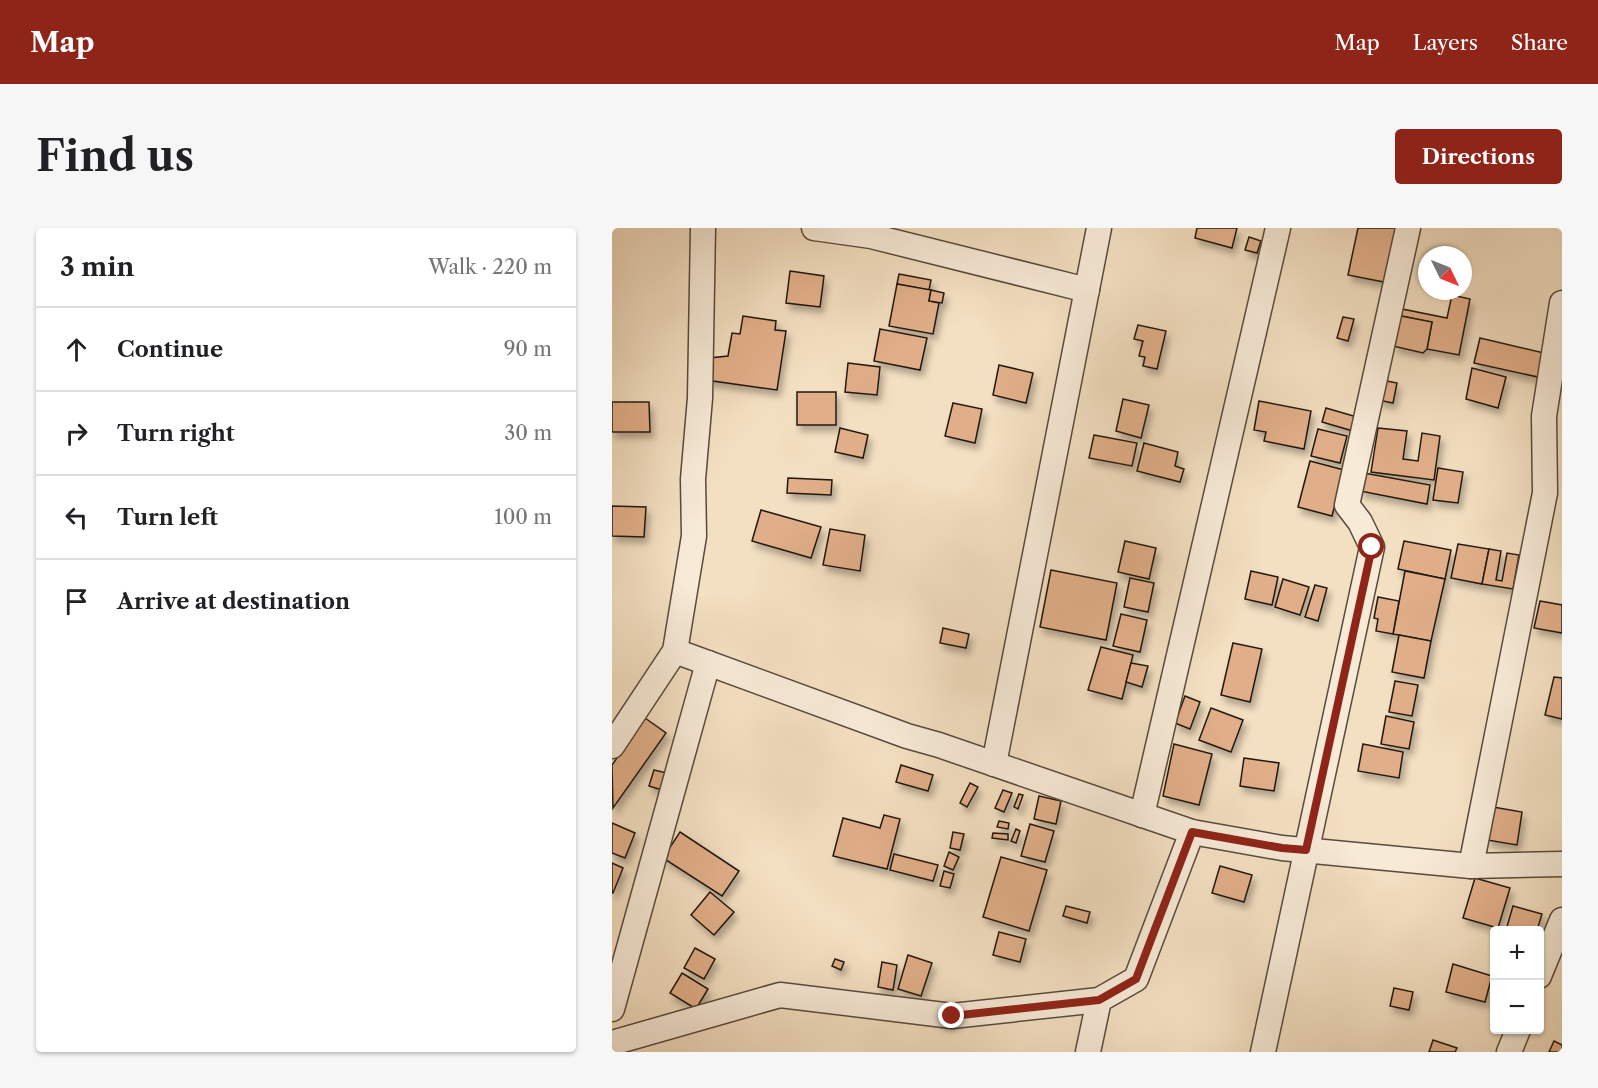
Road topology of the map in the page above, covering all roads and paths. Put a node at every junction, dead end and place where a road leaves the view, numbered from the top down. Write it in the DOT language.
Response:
graph roads {
  1 [pos="703,228"];
  2 [pos="814,228"];
  3 [pos="1099,228"];
  4 [pos="1278,228"];
  5 [pos="1408,228"];
  6 [pos="1087,290"];
  7 [pos="1562,303"];
  8 [pos="675,651"];
  9 [pos="708,663"];
  10 [pos="612,746"];
  11 [pos="994,764"];
  12 [pos="1142,815"];
  13 [pos="1192,832"];
  14 [pos="1306,850"];
  15 [pos="1562,864"];
  16 [pos="1471,866"];
  17 [pos="1562,920"];
  18 [pos="1544,964"];
  19 [pos="1099,1000"];
  20 [pos="612,1009"];
  21 [pos="1516,1034"];
  22 [pos="612,1042"];
  23 [pos="1088,1052"];
  24 [pos="1263,1052"];
  25 [pos="1509,1052"];
  1 -- 8 [label="street"];
  2 -- 6 [label="street"];
  3 -- 6 [label="street"];
  4 -- 12 [label="street"];
  5 -- 14 [label="street"];
  6 -- 11 [label="street"];
  7 -- 16 [label="street"];
  8 -- 9 [label="street"];
  8 -- 10 [label="street"];
  9 -- 11 [label="street"];
  9 -- 20 [label="street"];
  11 -- 12 [label="street"];
  12 -- 13 [label="street"];
  13 -- 14 [label="street"];
  13 -- 19 [label="street"];
  14 -- 16 [label="street"];
  14 -- 24 [label="street"];
  15 -- 16 [label="street"];
  17 -- 18 [label="street"];
  19 -- 22 [label="street"];
  19 -- 23 [label="street"];
  21 -- 25 [label="street"];
}
